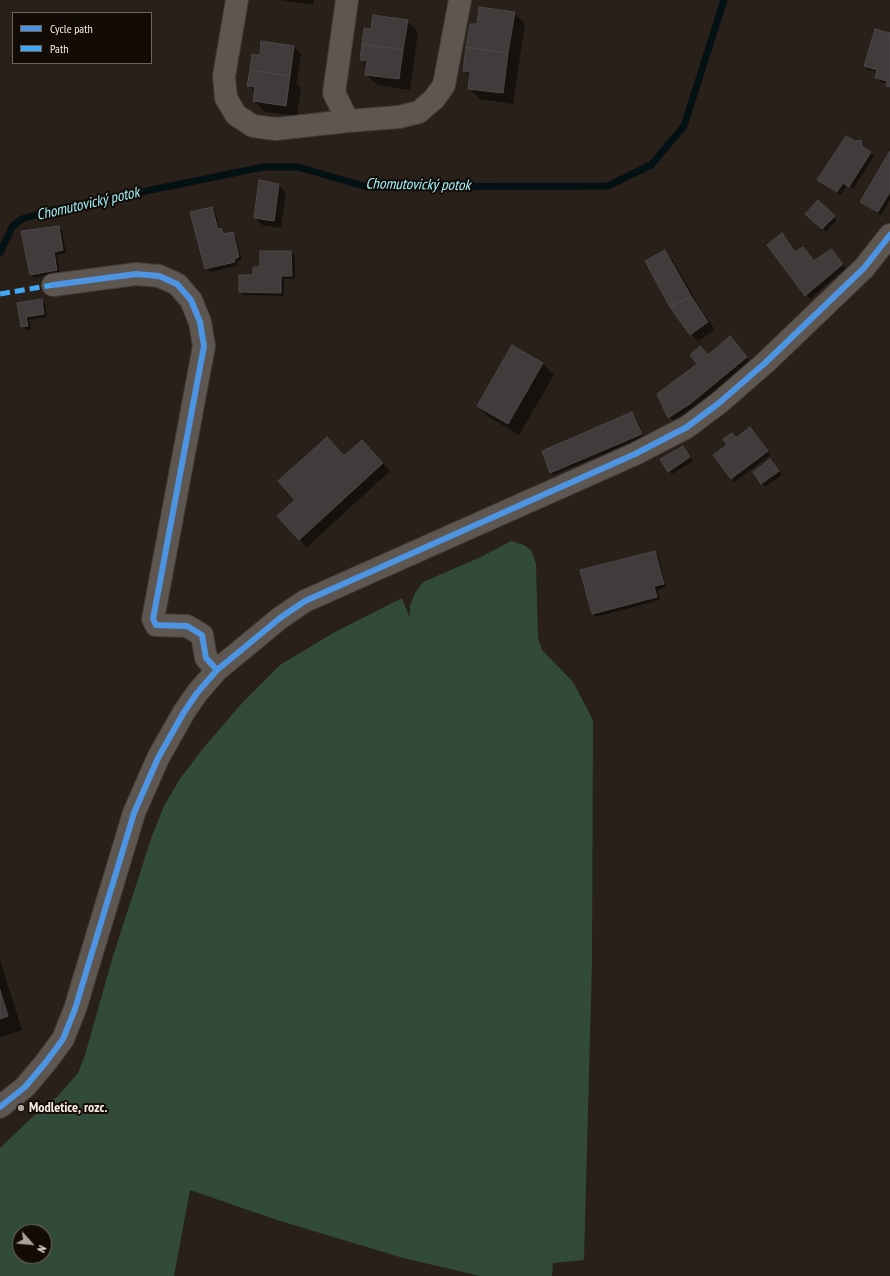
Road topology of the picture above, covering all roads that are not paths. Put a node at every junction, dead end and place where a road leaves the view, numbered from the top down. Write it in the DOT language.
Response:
graph roads {
  1 [pos="237,0"];
  2 [pos="347,0"];
  3 [pos="460,0"];
  4 [pos="348,121"];
  5 [pos="890,235"];
  6 [pos="53,285"];
  7 [pos="217,670"];
  8 [pos="0,1107"];
  1 -- 4 [label="street"];
  2 -- 4 [label="street"];
  3 -- 4 [label="street"];
  5 -- 7 [label="street"];
  6 -- 7 [label="street"];
  7 -- 8 [label="street"];
}
